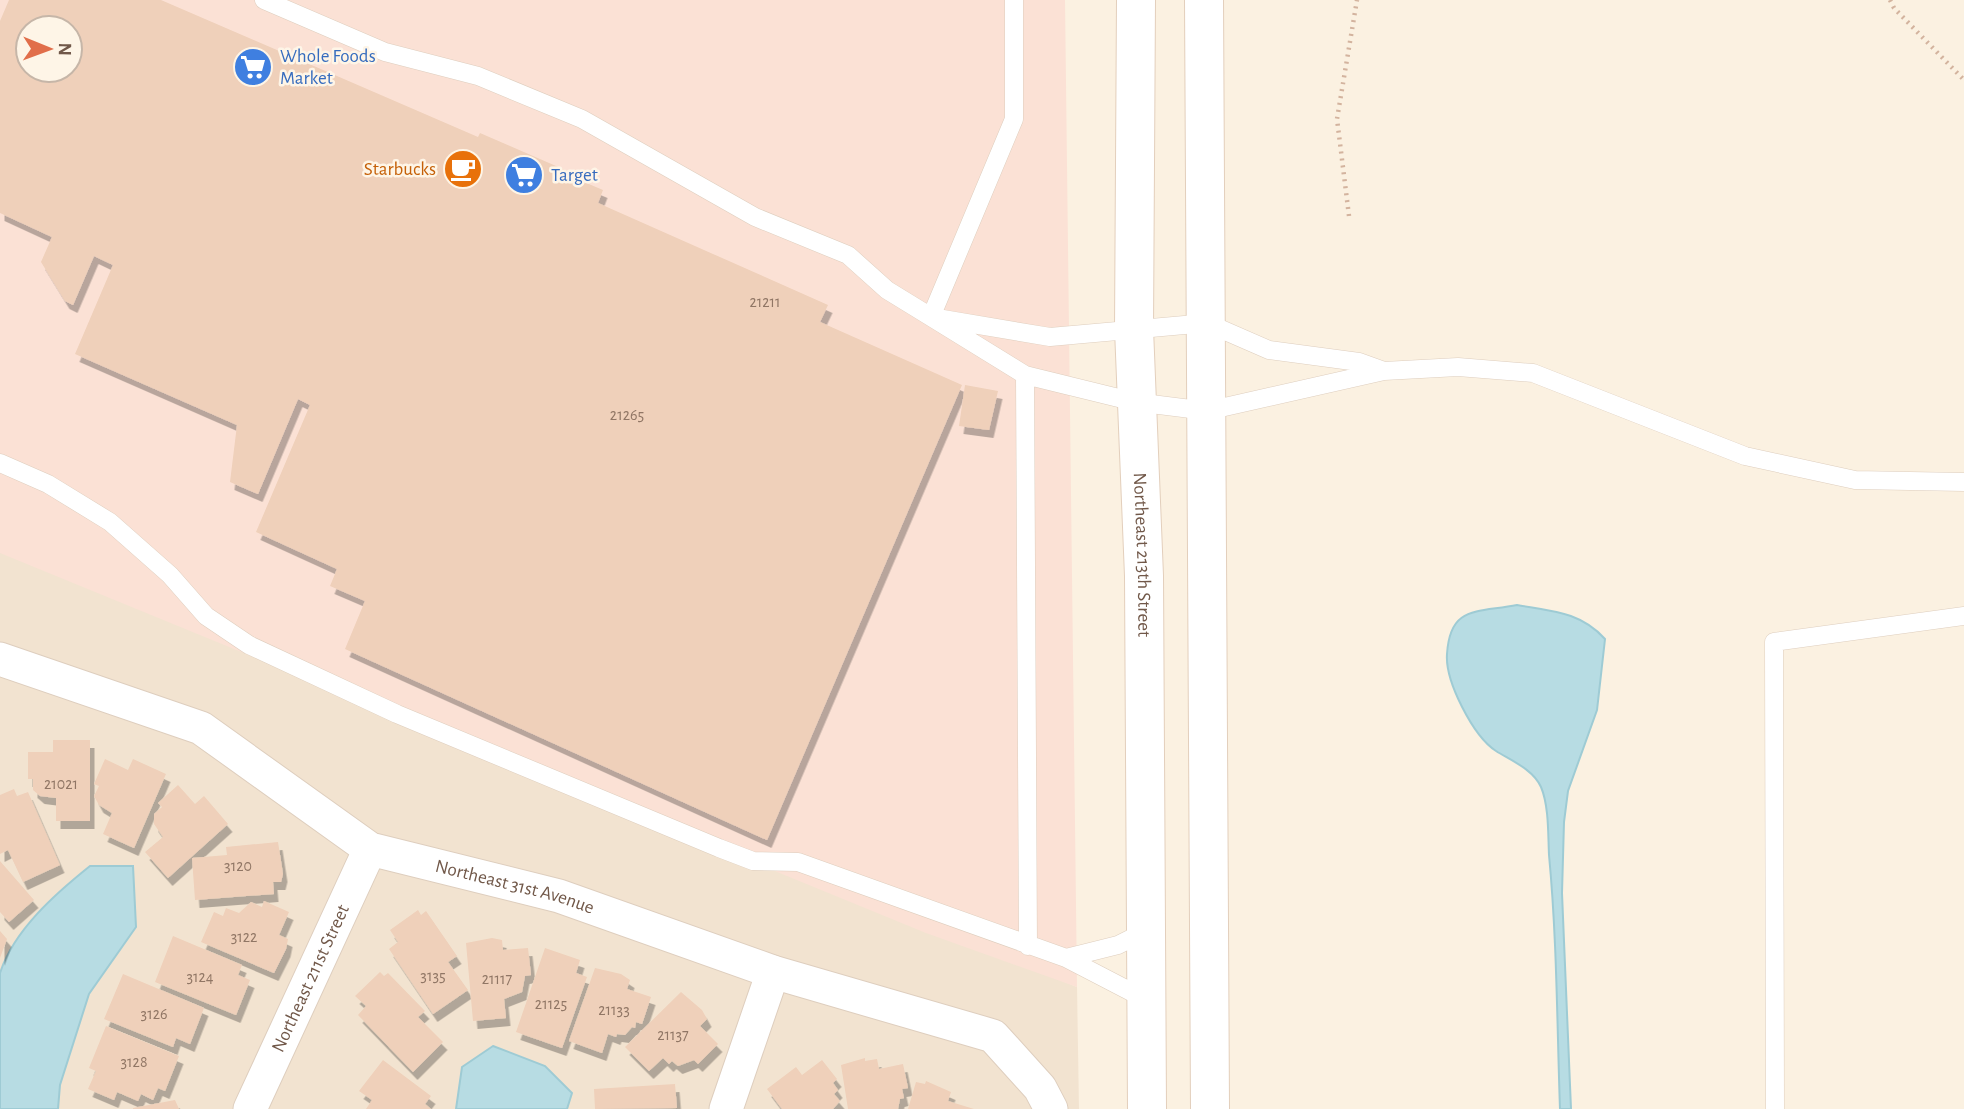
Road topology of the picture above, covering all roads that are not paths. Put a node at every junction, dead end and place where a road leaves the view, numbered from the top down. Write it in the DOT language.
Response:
graph roads {
  1 [pos="264,0"];
  2 [pos="1014,0"];
  3 [pos="1136,0"];
  4 [pos="1204,0"];
  5 [pos="931,317"];
  6 [pos="1207,323"];
  7 [pos="1134,329"];
  8 [pos="1384,371"];
  9 [pos="1025,375"];
  10 [pos="1135,402"];
  11 [pos="1207,411"];
  12 [pos="0,463"];
  13 [pos="1964,482"];
  14 [pos="1964,615"];
  15 [pos="0,659"];
  16 [pos="370,849"];
  17 [pos="1144,932"];
  18 [pos="1028,946"];
  19 [pos="1066,958"];
  20 [pos="773,972"];
  21 [pos="1145,999"];
  22 [pos="1046,1098"];
  23 [pos="250,1109"];
  24 [pos="726,1109"];
  25 [pos="1147,1109"];
  26 [pos="1210,1109"];
  27 [pos="1775,1109"];
  1 -- 5 [label="lane"];
  2 -- 5 [label="lane"];
  3 -- 7 [label="street, Northeast 213th Street"];
  4 -- 6 [label="street"];
  5 -- 7 [label="lane"];
  5 -- 9 [label="lane"];
  6 -- 7 [label="lane"];
  6 -- 8 [label="lane"];
  6 -- 11 [label="street"];
  7 -- 10 [label="street, Northeast 213th Street"];
  8 -- 11 [label="lane"];
  8 -- 13 [label="lane"];
  9 -- 10 [label="lane"];
  9 -- 18 [label="lane"];
  10 -- 11 [label="lane"];
  10 -- 17 [label="street, Northeast 213th Street"];
  11 -- 26 [label="street"];
  12 -- 18 [label="lane"];
  14 -- 27 [label="lane"];
  15 -- 16 [label="street, Northeast 31st Avenue"];
  16 -- 20 [label="street, Northeast 31st Avenue"];
  16 -- 23 [label="street, Northeast 211st Street"];
  17 -- 19 [label="lane"];
  17 -- 21 [label="street, Northeast 213th Street"];
  18 -- 19 [label="lane"];
  19 -- 21 [label="lane"];
  20 -- 22 [label="street, Northeast 31st Avenue"];
  20 -- 24 [label="street"];
  21 -- 25 [label="street, Northeast 213th Street"];
}
